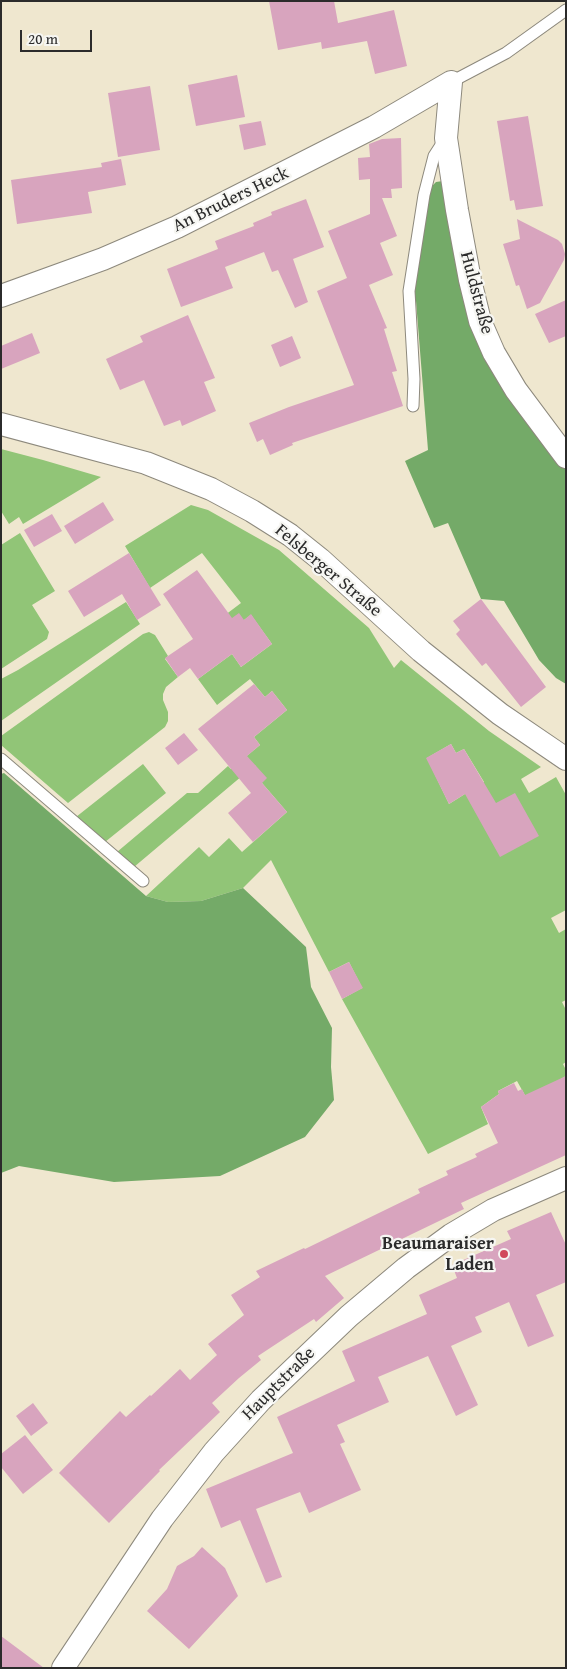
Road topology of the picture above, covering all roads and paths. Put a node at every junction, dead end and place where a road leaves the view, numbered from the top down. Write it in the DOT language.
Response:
graph roads {
  1 [pos="566,10"];
  2 [pos="451,82"];
  3 [pos="446,138"];
  4 [pos="1,296"];
  5 [pos="413,406"];
  6 [pos="1,424"];
  7 [pos="566,457"];
  8 [pos="1,758"];
  9 [pos="566,759"];
  10 [pos="144,881"];
  11 [pos="566,1178"];
  12 [pos="64,1668"];
  1 -- 2 [label="lane"];
  2 -- 3 [label="street, Huldstraße"];
  2 -- 4 [label="street, An Bruders Heck"];
  3 -- 5 [label="lane, Huldstraße"];
  3 -- 7 [label="street, Huldstraße"];
  6 -- 9 [label="street, Felsberger Straße"];
  8 -- 10 [label="lane"];
  11 -- 12 [label="street, Hauptstraße"];
}
